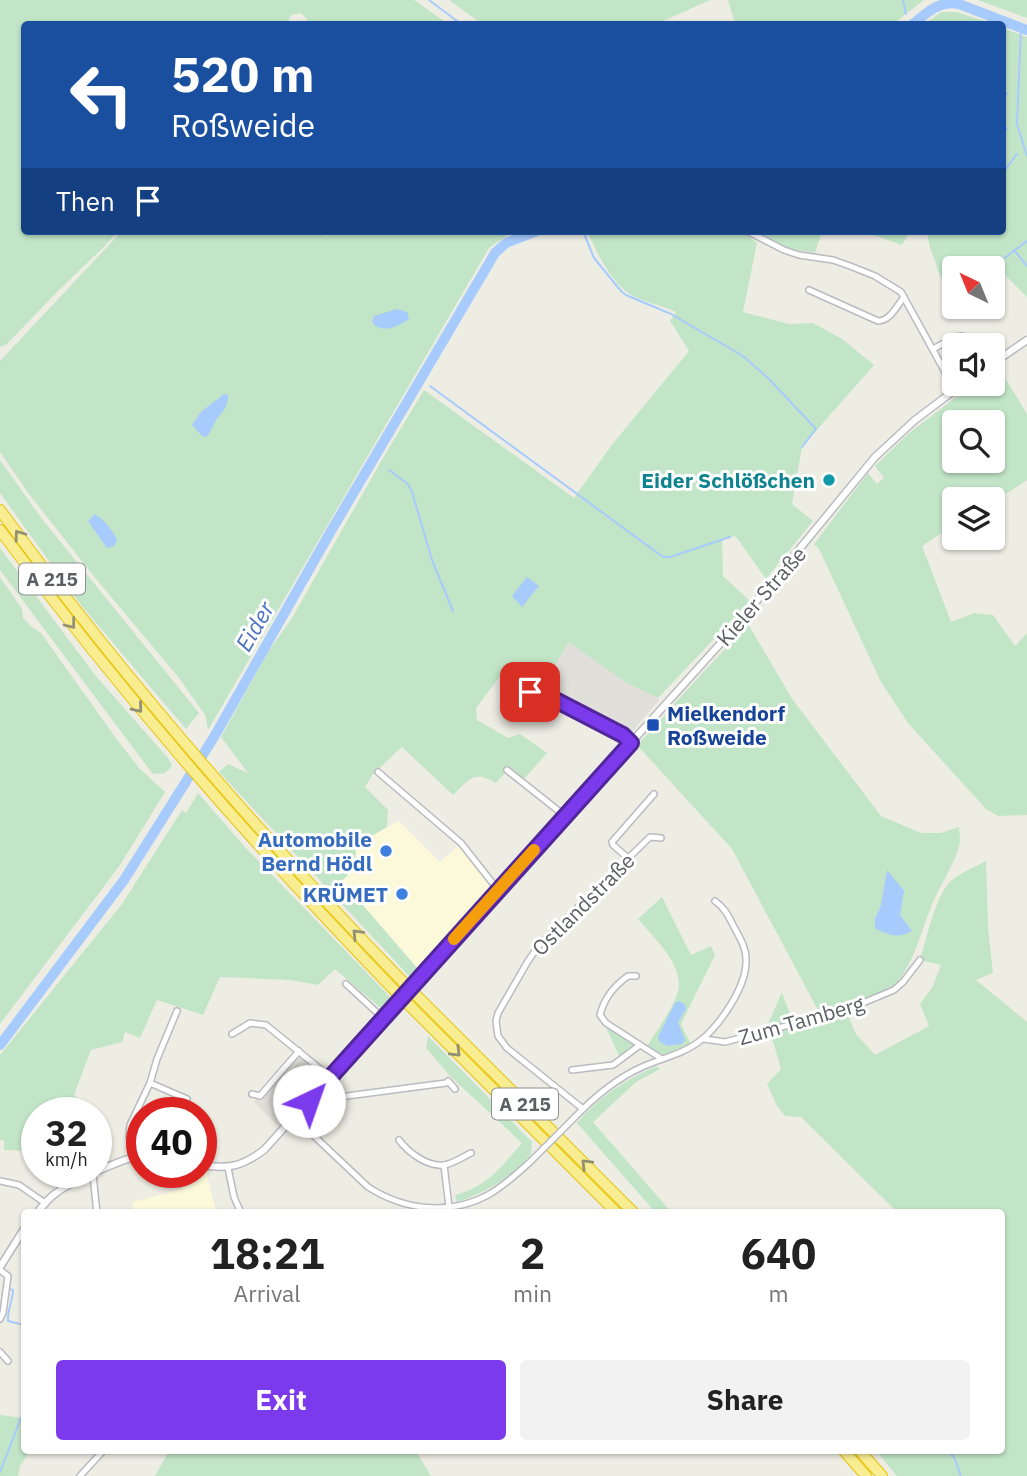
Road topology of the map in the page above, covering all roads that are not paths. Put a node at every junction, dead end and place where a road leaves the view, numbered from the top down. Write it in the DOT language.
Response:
graph roads {
  1 [pos="755,235"];
  2 [pos="809,290"];
  3 [pos="904,297"];
  4 [pos="1027,340"];
  5 [pos="942,344"];
  6 [pos="933,349"];
  7 [pos="1005,355"];
  8 [pos="942,366"];
  9 [pos="947,396"];
  10 [pos="0,510"];
  11 [pos="0,530"];
  12 [pos="530,692"];
  13 [pos="631,743"];
  14 [pos="507,770"];
  15 [pos="379,772"];
  16 [pos="654,794"];
  17 [pos="565,816"];
  18 [pos="661,838"];
  19 [pos="628,858"];
  20 [pos="498,890"];
  21 [pos="715,901"];
  22 [pos="919,960"];
  23 [pos="636,976"];
  24 [pos="345,984"];
  25 [pos="177,1012"];
  26 [pos="383,1018"];
  27 [pos="232,1034"];
  28 [pos="704,1038"];
  29 [pos="640,1045"];
  30 [pos="299,1051"];
  31 [pos="662,1059"];
  32 [pos="572,1070"];
  33 [pos="328,1079"];
  34 [pos="150,1083"];
  35 [pos="455,1089"];
  36 [pos="252,1094"];
  37 [pos="143,1097"];
  38 [pos="182,1097"];
  39 [pos="309,1101"];
  40 [pos="583,1109"];
  41 [pos="294,1117"];
  42 [pos="399,1140"];
  43 [pos="471,1153"];
  44 [pos="444,1165"];
  45 [pos="217,1167"];
  46 [pos="228,1168"];
  47 [pos="0,1181"];
  48 [pos="65,1188"];
  49 [pos="94,1188"];
  50 [pos="45,1203"];
  51 [pos="449,1207"];
  52 [pos="40,1209"];
  53 [pos="97,1209"];
  54 [pos="239,1209"];
  55 [pos="613,1209"];
  56 [pos="630,1209"];
  57 [pos="21,1234"];
  58 [pos="0,1268"];
  59 [pos="0,1319"];
  60 [pos="0,1352"];
  61 [pos="8,1361"];
  62 [pos="100,1454"];
  63 [pos="847,1454"];
  64 [pos="863,1454"];
  65 [pos="80,1476"];
  66 [pos="866,1476"];
  67 [pos="882,1476"];
  1 -- 3 [label="street"];
  2 -- 3 [label="street"];
  3 -- 6 [label="street"];
  4 -- 7 [label="street"];
  5 -- 6 [label="street"];
  6 -- 8 [label="street"];
  9 -- 13 [label="street, Kieler Straße"];
  56 -- 10 [label="highway, A 215, one-way, bridge"];
  11 -- 55 [label="highway, A 215, one-way, bridge"];
  12 -- 13 [label="street"];
  13 -- 17 [label="street, Kieler Straße"];
  14 -- 17 [label="street"];
  15 -- 20 [label="street"];
  16 -- 19 [label="street"];
  17 -- 20 [label="street, Kieler Straße"];
  18 -- 19 [label="street, Ostlandstraße"];
  19 -- 40 [label="street, Ostlandstraße"];
  20 -- 26 [label="street, Kieler Straße"];
  21 -- 28 [label="street"];
  22 -- 28 [label="street, Zum Tamberg"];
  23 -- 29 [label="street"];
  24 -- 26 [label="street"];
  25 -- 34 [label="street"];
  26 -- 33 [label="street, Kieler Straße"];
  27 -- 30 [label="street"];
  28 -- 31 [label="street, Zum Tamberg"];
  29 -- 31 [label="street"];
  29 -- 32 [label="street"];
  30 -- 33 [label="street"];
  30 -- 36 [label="street"];
  31 -- 40 [label="street, Zum Tamberg"];
  33 -- 39 [label="street, Kieler Straße"];
  34 -- 37 [label="street"];
  34 -- 38 [label="street"];
  35 -- 39 [label="street"];
  39 -- 41 [label="street, Kieler Straße"];
  40 -- 51 [label="street, Zum Tamberg, bridge"];
  41 -- 46 [label="street, Kieler Straße"];
  41 -- 51 [label="street, Zum Tamberg"];
  42 -- 44 [label="street"];
  43 -- 44 [label="street"];
  44 -- 51 [label="street"];
  45 -- 46 [label="street"];
  46 -- 54 [label="street"];
  47 -- 50 [label="street"];
  48 -- 50 [label="street"];
  49 -- 53 [label="street"];
  50 -- 52 [label="street"];
  57 -- 58 [label="street"];
  58 -- 59 [label="street"];
  60 -- 61 [label="street"];
  62 -- 65 [label="street"];
  63 -- 66 [label="highway"];
  64 -- 67 [label="highway"];
}
